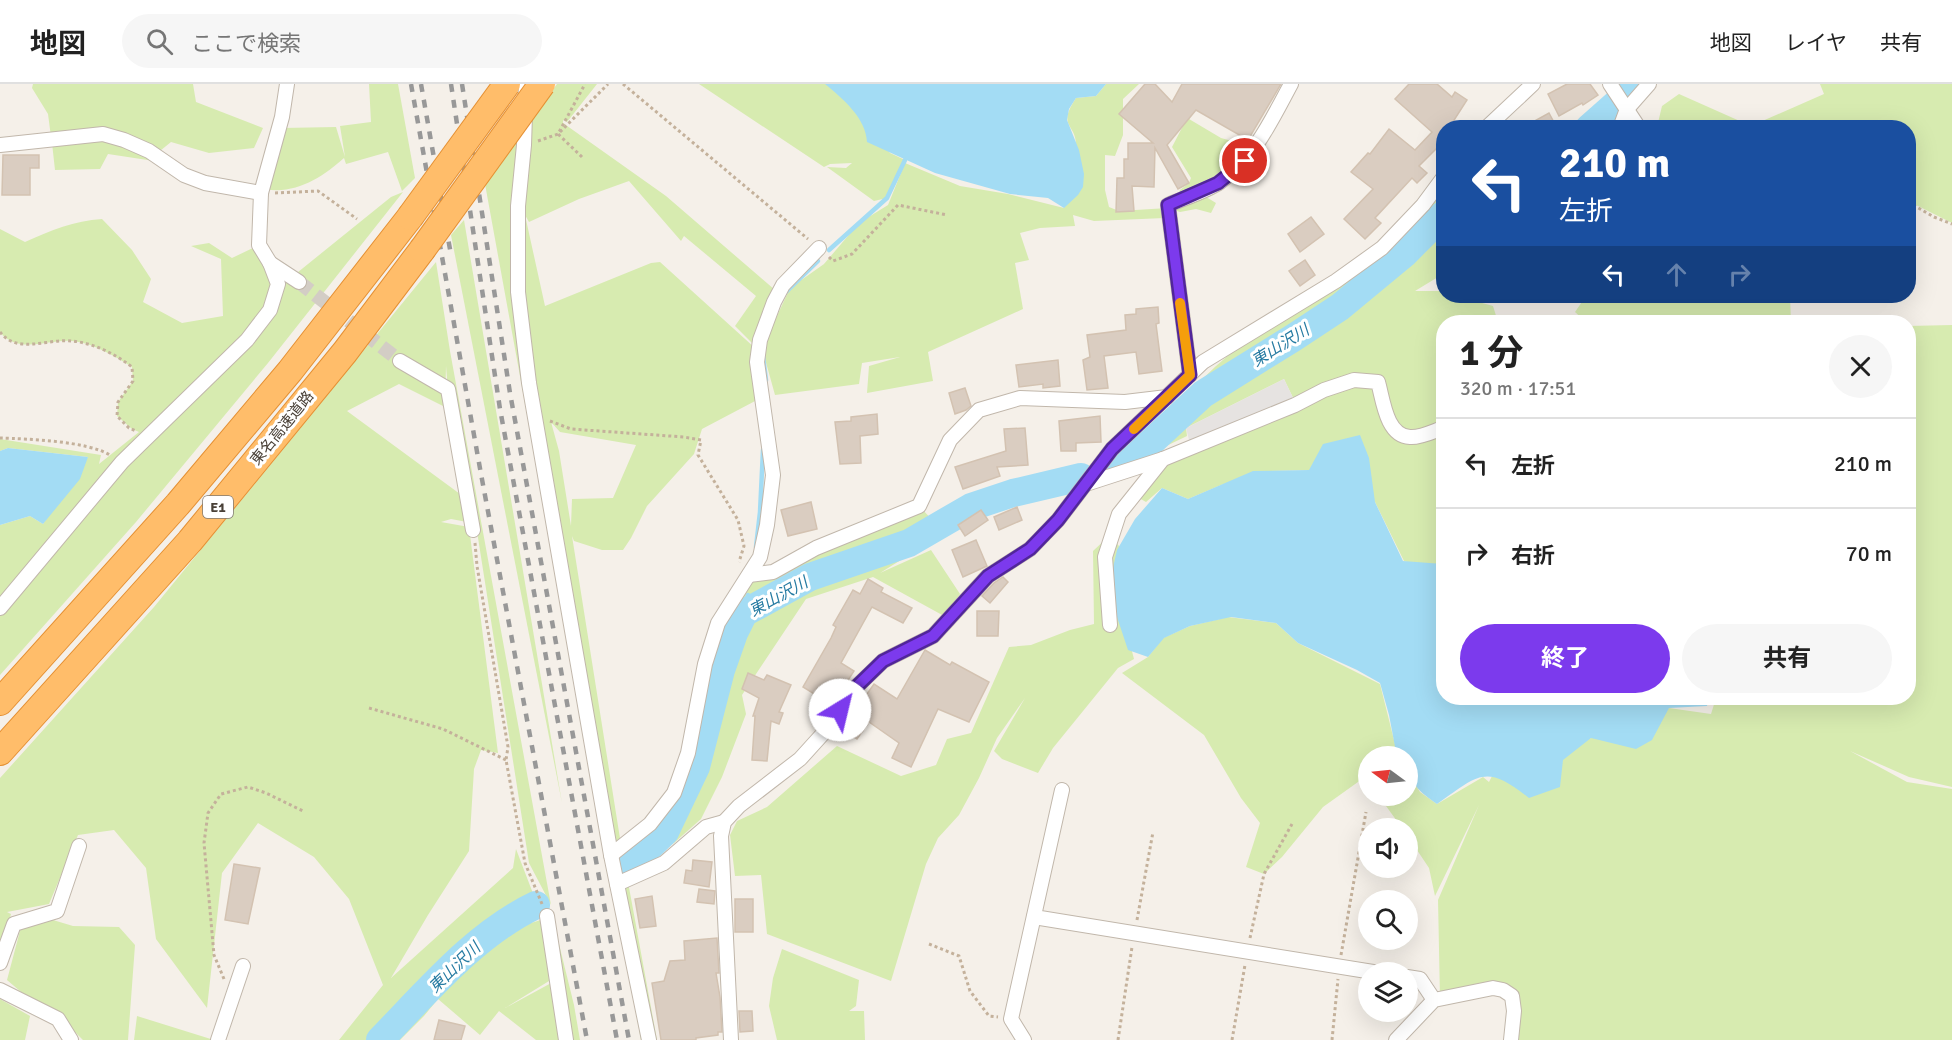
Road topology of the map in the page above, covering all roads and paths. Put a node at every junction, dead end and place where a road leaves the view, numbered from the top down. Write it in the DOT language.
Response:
graph roads {
  1 [pos="287,84"];
  2 [pos="507,84"];
  3 [pos="526,84"];
  4 [pos="542,84"];
  5 [pos="585,84"];
  6 [pos="608,84"];
  7 [pos="623,84"];
  8 [pos="1291,84"];
  9 [pos="1533,84"];
  10 [pos="1649,84"];
  11 [pos="1611,86"];
  12 [pos="1626,107"];
  13 [pos="1495,120"];
  14 [pos="1622,120"];
  15 [pos="1634,120"];
  16 [pos="558,134"];
  17 [pos="0,145"];
  18 [pos="525,145"];
  19 [pos="582,157"];
  20 [pos="1436,187"];
  21 [pos="261,193"];
  22 [pos="1916,207"];
  23 [pos="947,215"];
  24 [pos="357,219"];
  25 [pos="1952,224"];
  26 [pos="819,248"];
  27 [pos="270,263"];
  28 [pos="299,282"];
  29 [pos="0,332"];
  30 [pos="400,361"];
  31 [pos="1190,375"];
  32 [pos="1167,397"];
  33 [pos="535,415"];
  34 [pos="1436,430"];
  35 [pos="148,435"];
  36 [pos="0,438"];
  37 [pos="1163,459"];
  38 [pos="122,462"];
  39 [pos="1086,484"];
  40 [pos="473,530"];
  41 [pos="738,565"];
  42 [pos="749,575"];
  43 [pos="0,608"];
  44 [pos="1110,625"];
  45 [pos="0,702"];
  46 [pos="369,708"];
  47 [pos="0,752"];
  48 [pos="506,760"];
  49 [pos="1062,790"];
  50 [pos="305,812"];
  51 [pos="1366,812"];
  52 [pos="724,822"];
  53 [pos="1292,824"];
  54 [pos="79,846"];
  55 [pos="611,855"];
  56 [pos="617,884"];
  57 [pos="547,916"];
  58 [pos="1034,917"];
  59 [pos="928,944"];
  60 [pos="1246,953"];
  61 [pos="0,963"];
  62 [pos="243,966"];
  63 [pos="1339,967"];
  64 [pos="1358,970"];
  65 [pos="1418,979"];
  66 [pos="225,981"];
  67 [pos="0,990"];
  68 [pos="1434,1000"];
  69 [pos="1011,1018"];
  70 [pos="71,1040"];
  71 [pos="218,1040"];
  72 [pos="566,1040"];
  73 [pos="649,1040"];
  74 [pos="731,1040"];
  75 [pos="1024,1040"];
  76 [pos="1232,1040"];
  77 [pos="1332,1040"];
  78 [pos="1396,1040"];
  79 [pos="1511,1040"];
  1 -- 21 [label="street"];
  2 -- 45 [label="highway, 東名高速道路 / E1, bridge"];
  3 -- 18 [label="street"];
  4 -- 47 [label="highway, 東名高速道路 / E1, bridge"];
  5 -- 16 [label="path"];
  6 -- 16 [label="path"];
  7 -- 26 [label="path"];
  8 -- 31 [label="street"];
  9 -- 13 [label="street"];
  10 -- 12 [label="street"];
  11 -- 12 [label="street"];
  12 -- 14 [label="street"];
  12 -- 15 [label="street"];
  16 -- 18 [label="path"];
  16 -- 19 [label="path"];
  17 -- 21 [label="street"];
  18 -- 33 [label="street"];
  20 -- 31 [label="street"];
  21 -- 24 [label="path"];
  21 -- 27 [label="street"];
  22 -- 25 [label="path"];
  23 -- 26 [label="path"];
  26 -- 42 [label="street"];
  27 -- 28 [label="street"];
  27 -- 35 [label="street"];
  29 -- 35 [label="path"];
  30 -- 40 [label="street"];
  31 -- 32 [label="street"];
  32 -- 39 [label="street"];
  32 -- 42 [label="street"];
  33 -- 41 [label="path"];
  33 -- 55 [label="street"];
  34 -- 37 [label="street"];
  35 -- 38 [label="street"];
  36 -- 38 [label="path"];
  37 -- 39 [label="street"];
  37 -- 44 [label="street"];
  38 -- 43 [label="street"];
  39 -- 52 [label="street"];
  40 -- 48 [label="path"];
  42 -- 55 [label="street"];
  46 -- 48 [label="path"];
  48 -- 57 [label="path"];
  49 -- 58 [label="street"];
  50 -- 66 [label="path"];
  51 -- 63 [label="path"];
  52 -- 56 [label="street"];
  52 -- 74 [label="street"];
  53 -- 60 [label="path"];
  54 -- 61 [label="street"];
  55 -- 56 [label="street"];
  56 -- 73 [label="street"];
  57 -- 72 [label="street"];
  58 -- 60 [label="street"];
  58 -- 69 [label="street"];
  59 -- 69 [label="path"];
  60 -- 63 [label="street"];
  60 -- 76 [label="path"];
  62 -- 71 [label="street"];
  63 -- 64 [label="street"];
  63 -- 77 [label="path"];
  65 -- 68 [label="street"];
  67 -- 70 [label="street"];
  68 -- 78 [label="street"];
  68 -- 79 [label="street"];
  69 -- 75 [label="street"];
}
